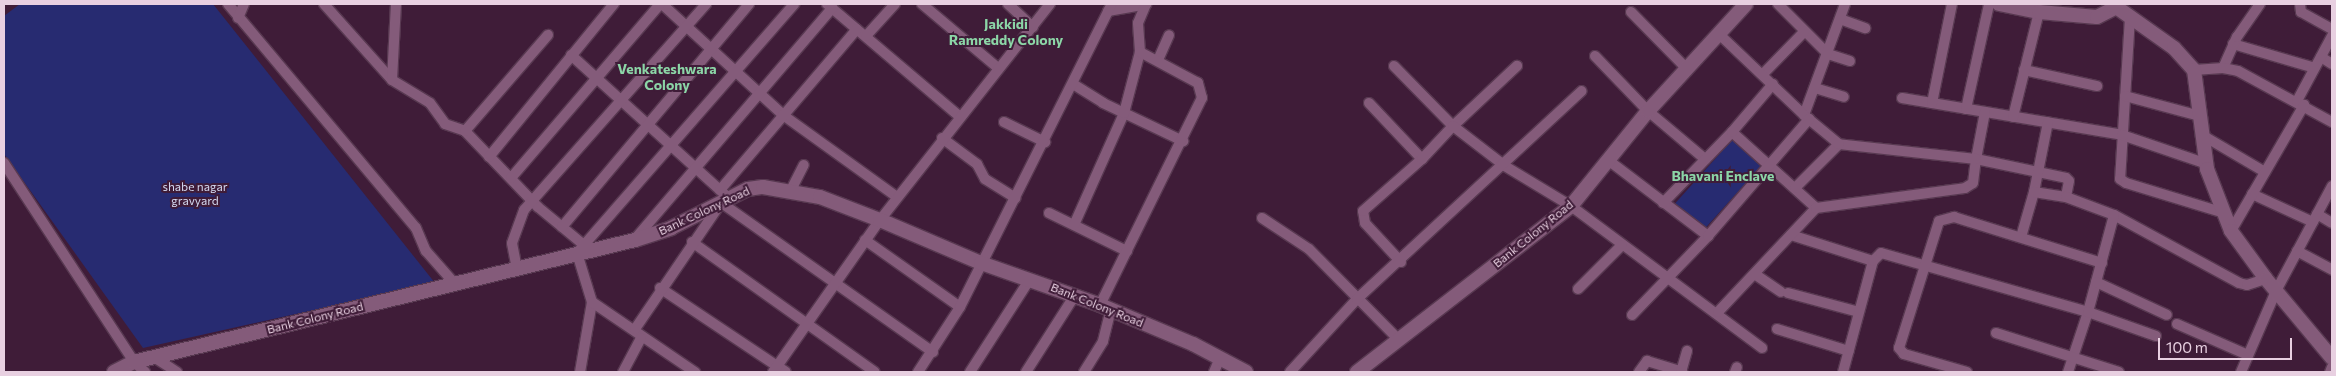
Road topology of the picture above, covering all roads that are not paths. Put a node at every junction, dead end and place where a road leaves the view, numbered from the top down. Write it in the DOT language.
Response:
graph roads {
  1 [pos="228,4"];
  2 [pos="244,4"];
  3 [pos="324,4"];
  4 [pos="396,4"];
  5 [pos="614,4"];
  6 [pos="661,4"];
  7 [pos="706,4"];
  8 [pos="749,4"];
  9 [pos="794,4"];
  10 [pos="895,4"];
  11 [pos="922,4"];
  12 [pos="1008,4"];
  13 [pos="1050,4"];
  14 [pos="1146,4"];
  15 [pos="1746,4"];
  16 [pos="1778,4"];
  17 [pos="1845,4"];
  18 [pos="1952,4"];
  19 [pos="1989,4"];
  20 [pos="1999,4"];
  21 [pos="2260,4"];
  22 [pos="2300,4"];
  23 [pos="830,6"];
  24 [pos="2115,6"];
  25 [pos="1110,7"];
  26 [pos="1631,12"];
  27 [pos="2039,12"];
  28 [pos="2130,17"];
  29 [pos="238,18"];
  30 [pos="1840,19"];
  31 [pos="686,26"];
  32 [pos="1033,26"];
  33 [pos="1865,28"];
  34 [pos="856,29"];
  35 [pos="2332,29"];
  36 [pos="1804,32"];
  37 [pos="1720,34"];
  38 [pos="548,35"];
  39 [pos="866,36"];
  40 [pos="1169,36"];
  41 [pos="2332,36"];
  42 [pos="2233,44"];
  43 [pos="710,48"];
  44 [pos="1140,52"];
  45 [pos="1828,54"];
  46 [pos="572,55"];
  47 [pos="1595,56"];
  48 [pos="2321,57"];
  49 [pos="1158,60"];
  50 [pos="1850,61"];
  51 [pos="2332,64"];
  52 [pos="1394,66"];
  53 [pos="1517,66"];
  54 [pos="998,68"];
  55 [pos="2224,68"];
  56 [pos="2315,68"];
  57 [pos="1687,69"];
  58 [pos="2024,70"];
  59 [pos="2194,70"];
  60 [pos="735,71"];
  61 [pos="1762,74"];
  62 [pos="597,78"];
  63 [pos="392,80"];
  64 [pos="1073,84"];
  65 [pos="1773,84"];
  66 [pos="2097,86"];
  67 [pos="1815,88"];
  68 [pos="1582,91"];
  69 [pos="759,93"];
  70 [pos="2125,96"];
  71 [pos="1844,97"];
  72 [pos="1902,98"];
  73 [pos="621,101"];
  74 [pos="1369,103"];
  75 [pos="1932,103"];
  76 [pos="2300,103"];
  77 [pos="1966,109"];
  78 [pos="1648,111"];
  79 [pos="1985,112"];
  80 [pos="1124,113"];
  81 [pos="783,115"];
  82 [pos="959,116"];
  83 [pos="2200,116"];
  84 [pos="1806,117"];
  85 [pos="2013,117"];
  86 [pos="1004,122"];
  87 [pos="2048,122"];
  88 [pos="2332,122"];
  89 [pos="647,124"];
  90 [pos="1453,126"];
  91 [pos="465,131"];
  92 [pos="1732,132"];
  93 [pos="2202,135"];
  94 [pos="2122,136"];
  95 [pos="942,138"];
  96 [pos="1183,141"];
  97 [pos="1045,142"];
  98 [pos="1839,144"];
  99 [pos="672,147"];
  100 [pos="489,157"];
  101 [pos="1422,159"];
  102 [pos="1705,159"];
  103 [pos="1976,159"];
  104 [pos="1608,160"];
  105 [pos="4,163"];
  106 [pos="2207,164"];
  107 [pos="804,165"];
  108 [pos="1505,166"];
  109 [pos="1770,166"];
  110 [pos="695,168"];
  111 [pos="2038,171"];
  112 [pos="2265,172"];
  113 [pos="511,178"];
  114 [pos="2332,186"];
  115 [pos="1794,188"];
  116 [pos="720,190"];
  117 [pos="791,190"];
  118 [pos="2034,192"];
  119 [pos="2252,194"];
  120 [pos="897,197"];
  121 [pos="2066,197"];
  122 [pos="1016,198"];
  123 [pos="532,202"];
  124 [pos="724,203"];
  125 [pos="1663,203"];
  126 [pos="1571,206"];
  127 [pos="1816,208"];
  128 [pos="1049,213"];
  129 [pos="2224,213"];
  130 [pos="2114,215"];
  131 [pos="1262,218"];
  132 [pos="2315,218"];
  133 [pos="880,220"];
  134 [pos="2332,223"];
  135 [pos="1074,225"];
  136 [pos="562,227"];
  137 [pos="2231,230"];
  138 [pos="1791,234"];
  139 [pos="1708,236"];
  140 [pos="2021,237"];
  141 [pos="635,240"];
  142 [pos="865,240"];
  143 [pos="692,242"];
  144 [pos="1622,245"];
  145 [pos="581,249"];
  146 [pos="1128,251"];
  147 [pos="2297,251"];
  148 [pos="1873,261"];
  149 [pos="1401,262"];
  150 [pos="981,263"];
  151 [pos="2102,263"];
  152 [pos="1925,266"];
  153 [pos="517,269"];
  154 [pos="2332,270"];
  155 [pos="1756,274"];
  156 [pos="1669,277"];
  157 [pos="2266,278"];
  158 [pos="1030,279"];
  159 [pos="835,282"];
  160 [pos="2096,282"];
  161 [pos="455,284"];
  162 [pos="660,288"];
  163 [pos="1578,289"];
  164 [pos="2276,290"];
  165 [pos="1075,295"];
  166 [pos="1357,299"];
  167 [pos="592,302"];
  168 [pos="960,307"];
  169 [pos="1105,308"];
  170 [pos="1718,312"];
  171 [pos="1859,312"];
  172 [pos="2088,312"];
  173 [pos="1632,315"];
  174 [pos="2167,315"];
  175 [pos="807,324"];
  176 [pos="2177,324"];
  177 [pos="1777,330"];
  178 [pos="638,333"];
  179 [pos="1996,333"];
  180 [pos="2156,336"];
  181 [pos="1398,339"];
  182 [pos="1762,348"];
  183 [pos="1849,350"];
  184 [pos="1687,351"];
  185 [pos="933,352"];
  186 [pos="2248,355"];
  187 [pos="1220,358"];
  188 [pos="2072,358"];
  189 [pos="2332,358"];
  190 [pos="157,359"];
  191 [pos="134,362"];
  192 [pos="2332,368"];
  193 [pos="779,370"];
  194 [pos="114,372"];
  195 [pos="145,372"];
  196 [pos="177,372"];
  197 [pos="580,372"];
  198 [pos="624,372"];
  199 [pos="695,372"];
  200 [pos="876,372"];
  201 [pos="918,372"];
  202 [pos="970,372"];
  203 [pos="1026,372"];
  204 [pos="1084,372"];
  205 [pos="1214,372"];
  206 [pos="1246,372"];
  207 [pos="1290,372"];
  208 [pos="1357,372"];
  209 [pos="1639,372"];
  210 [pos="1682,372"];
  211 [pos="1843,372"];
  212 [pos="1967,372"];
  213 [pos="2068,372"];
  214 [pos="2119,372"];
  215 [pos="2241,372"];
  216 [pos="2330,372"];
  1 -- 29 [label="street"];
  2 -- 29 [label="street"];
  3 -- 63 [label="street"];
  4 -- 63 [label="street"];
  5 -- 46 [label="street"];
  6 -- 31 [label="street"];
  6 -- 62 [label="street"];
  7 -- 31 [label="street"];
  8 -- 43 [label="street"];
  9 -- 60 [label="street"];
  10 -- 39 [label="street"];
  11 -- 54 [label="street"];
  12 -- 32 [label="street"];
  13 -- 32 [label="street"];
  14 -- 25 [label="street"];
  14 -- 44 [label="street"];
  15 -- 37 [label="street, Bank Colony Road"];
  16 -- 36 [label="street"];
  17 -- 30 [label="street"];
  18 -- 75 [label="street"];
  19 -- 77 [label="street"];
  20 -- 27 [label="street"];
  21 -- 42 [label="street"];
  22 -- 35 [label="street"];
  23 -- 34 [label="street"];
  23 -- 69 [label="street"];
  24 -- 27 [label="street"];
  24 -- 28 [label="street"];
  25 -- 64 [label="street"];
  26 -- 57 [label="street"];
  27 -- 58 [label="street"];
  28 -- 59 [label="street"];
  28 -- 70 [label="street"];
  29 -- 161 [label="street"];
  30 -- 33 [label="street"];
  30 -- 45 [label="street"];
  31 -- 43 [label="street"];
  31 -- 73 [label="street"];
  32 -- 54 [label="street"];
  34 -- 39 [label="street"];
  34 -- 81 [label="street"];
  36 -- 45 [label="street"];
  36 -- 61 [label="street"];
  37 -- 57 [label="street, Bank Colony Road"];
  37 -- 61 [label="street"];
  38 -- 91 [label="street"];
  39 -- 82 [label="street"];
  40 -- 49 [label="street"];
  41 -- 48 [label="street"];
  42 -- 55 [label="street"];
  42 -- 56 [label="street"];
  43 -- 60 [label="street"];
  43 -- 89 [label="street"];
  44 -- 49 [label="street"];
  44 -- 80 [label="street"];
  45 -- 50 [label="street"];
  45 -- 67 [label="street"];
  46 -- 62 [label="street"];
  46 -- 100 [label="street"];
  47 -- 78 [label="street"];
  48 -- 51 [label="street"];
  48 -- 56 [label="street"];
  49 -- 96 [label="street"];
  52 -- 90 [label="street"];
  53 -- 90 [label="street"];
  54 -- 82 [label="street"];
  55 -- 59 [label="street"];
  55 -- 76 [label="street"];
  56 -- 76 [label="street"];
  57 -- 78 [label="street, Bank Colony Road"];
  58 -- 66 [label="street"];
  58 -- 85 [label="street"];
  59 -- 83 [label="street"];
  60 -- 69 [label="street"];
  60 -- 99 [label="street"];
  61 -- 65 [label="street"];
  62 -- 73 [label="street"];
  62 -- 113 [label="street"];
  63 -- 91 [label="street"];
  64 -- 80 [label="street"];
  64 -- 97 [label="street"];
  65 -- 84 [label="street"];
  65 -- 92 [label="street"];
  67 -- 71 [label="street"];
  67 -- 84 [label="street"];
  68 -- 108 [label="street"];
  69 -- 81 [label="street"];
  69 -- 110 [label="street"];
  70 -- 83 [label="street"];
  70 -- 94 [label="street"];
  72 -- 75 [label="street"];
  73 -- 89 [label="street"];
  73 -- 123 [label="street"];
  74 -- 101 [label="street"];
  75 -- 77 [label="street"];
  76 -- 88 [label="street"];
  76 -- 112 [label="street"];
  77 -- 79 [label="street"];
  78 -- 102 [label="street"];
  78 -- 104 [label="street, Bank Colony Road"];
  79 -- 85 [label="street"];
  79 -- 103 [label="street"];
  80 -- 96 [label="street"];
  80 -- 135 [label="street"];
  81 -- 116 [label="street"];
  81 -- 120 [label="street"];
  82 -- 95 [label="street"];
  83 -- 93 [label="street"];
  84 -- 98 [label="street"];
  84 -- 109 [label="street"];
  85 -- 87 [label="street"];
  86 -- 97 [label="street"];
  87 -- 94 [label="street"];
  87 -- 111 [label="street"];
  89 -- 99 [label="street"];
  89 -- 136 [label="street"];
  90 -- 101 [label="street"];
  90 -- 108 [label="street"];
  91 -- 100 [label="street"];
  92 -- 102 [label="street"];
  92 -- 109 [label="street"];
  93 -- 106 [label="street"];
  93 -- 112 [label="street"];
  94 -- 106 [label="street"];
  94 -- 129 [label="street"];
  95 -- 120 [label="street"];
  95 -- 122 [label="street"];
  96 -- 146 [label="street"];
  97 -- 122 [label="street"];
  98 -- 103 [label="street"];
  98 -- 115 [label="street"];
  99 -- 110 [label="street"];
  99 -- 145 [label="street"];
  100 -- 113 [label="street"];
  101 -- 149 [label="street"];
  102 -- 125 [label="street"];
  103 -- 111 [label="street"];
  103 -- 127 [label="street"];
  104 -- 125 [label="street"];
  104 -- 126 [label="street, Bank Colony Road"];
  105 -- 191 [label="street"];
  106 -- 129 [label="street"];
  107 -- 117 [label="street"];
  108 -- 126 [label="street"];
  108 -- 149 [label="street"];
  109 -- 115 [label="street"];
  109 -- 139 [label="street"];
  110 -- 116 [label="street"];
  110 -- 141 [label="street"];
  111 -- 118 [label="street"];
  111 -- 121 [label="street"];
  112 -- 119 [label="street"];
  113 -- 123 [label="street"];
  114 -- 132 [label="street"];
  115 -- 127 [label="street"];
  116 -- 124 [label="street"];
  117 -- 124 [label="street, Bank Colony Road"];
  117 -- 133 [label="street, Bank Colony Road"];
  118 -- 121 [label="street"];
  118 -- 140 [label="street"];
  119 -- 132 [label="street"];
  119 -- 137 [label="street"];
  120 -- 133 [label="street"];
  121 -- 130 [label="street"];
  122 -- 150 [label="street"];
  123 -- 136 [label="street"];
  123 -- 153 [label="street"];
  124 -- 141 [label="street, Bank Colony Road"];
  124 -- 143 [label="street"];
  124 -- 159 [label="street"];
  125 -- 139 [label="street"];
  126 -- 144 [label="street"];
  126 -- 181 [label="street, Bank Colony Road"];
  127 -- 138 [label="street"];
  128 -- 135 [label="street"];
  129 -- 137 [label="street"];
  130 -- 151 [label="street"];
  130 -- 157 [label="street"];
  131 -- 166 [label="street"];
  132 -- 134 [label="street"];
  132 -- 147 [label="street"];
  133 -- 142 [label="street"];
  133 -- 150 [label="street, Bank Colony Road"];
  135 -- 146 [label="street"];
  136 -- 145 [label="street"];
  137 -- 157 [label="street"];
  138 -- 148 [label="street"];
  138 -- 155 [label="street"];
  139 -- 156 [label="street"];
  140 -- 151 [label="street"];
  140 -- 152 [label="street"];
  141 -- 145 [label="street, Bank Colony Road"];
  142 -- 159 [label="street"];
  142 -- 168 [label="street"];
  143 -- 162 [label="street"];
  143 -- 175 [label="street"];
  144 -- 156 [label="street"];
  144 -- 163 [label="street"];
  145 -- 153 [label="street, Bank Colony Road"];
  145 -- 167 [label="street"];
  146 -- 169 [label="street"];
  147 -- 154 [label="street"];
  147 -- 164 [label="street"];
  148 -- 152 [label="street"];
  148 -- 171 [label="street"];
  149 -- 166 [label="street"];
  150 -- 158 [label="street, Bank Colony Road"];
  150 -- 168 [label="street"];
  151 -- 160 [label="street"];
  152 -- 172 [label="street"];
  152 -- 212 [label="street"];
  153 -- 161 [label="street, Bank Colony Road"];
  155 -- 170 [label="street"];
  155 -- 171 [label="street"];
  156 -- 170 [label="street"];
  156 -- 173 [label="street"];
  157 -- 164 [label="street"];
  158 -- 165 [label="street, Bank Colony Road"];
  158 -- 202 [label="street"];
  159 -- 175 [label="street"];
  159 -- 185 [label="street"];
  160 -- 172 [label="street"];
  160 -- 174 [label="street"];
  161 -- 190 [label="street, Bank Colony Road"];
  162 -- 178 [label="street"];
  162 -- 193 [label="street"];
  164 -- 186 [label="street"];
  164 -- 189 [label="street"];
  165 -- 169 [label="street, Bank Colony Road"];
  165 -- 203 [label="street"];
  166 -- 181 [label="street"];
  166 -- 207 [label="street"];
  167 -- 178 [label="street"];
  167 -- 197 [label="street"];
  168 -- 185 [label="street"];
  169 -- 187 [label="street, Bank Colony Road"];
  169 -- 204 [label="street"];
  170 -- 182 [label="street"];
  171 -- 183 [label="street"];
  172 -- 180 [label="street"];
  172 -- 188 [label="street"];
  175 -- 193 [label="street"];
  175 -- 200 [label="street"];
  176 -- 186 [label="street"];
  177 -- 183 [label="street"];
  178 -- 198 [label="street"];
  178 -- 199 [label="street"];
  179 -- 188 [label="street"];
  181 -- 208 [label="street, Bank Colony Road"];
  183 -- 211 [label="street"];
  184 -- 210 [label="street"];
  185 -- 201 [label="street"];
  186 -- 215 [label="street"];
  187 -- 205 [label="street"];
  187 -- 206 [label="street, Bank Colony Road"];
  188 -- 213 [label="street"];
  188 -- 214 [label="street"];
  190 -- 191 [label="street, Bank Colony Road"];
  190 -- 196 [label="street"];
  191 -- 194 [label="street, Bank Colony Road"];
  191 -- 195 [label="street"];
  192 -- 216 [label="street"];
  209 -- 210 [label="street"];
}
